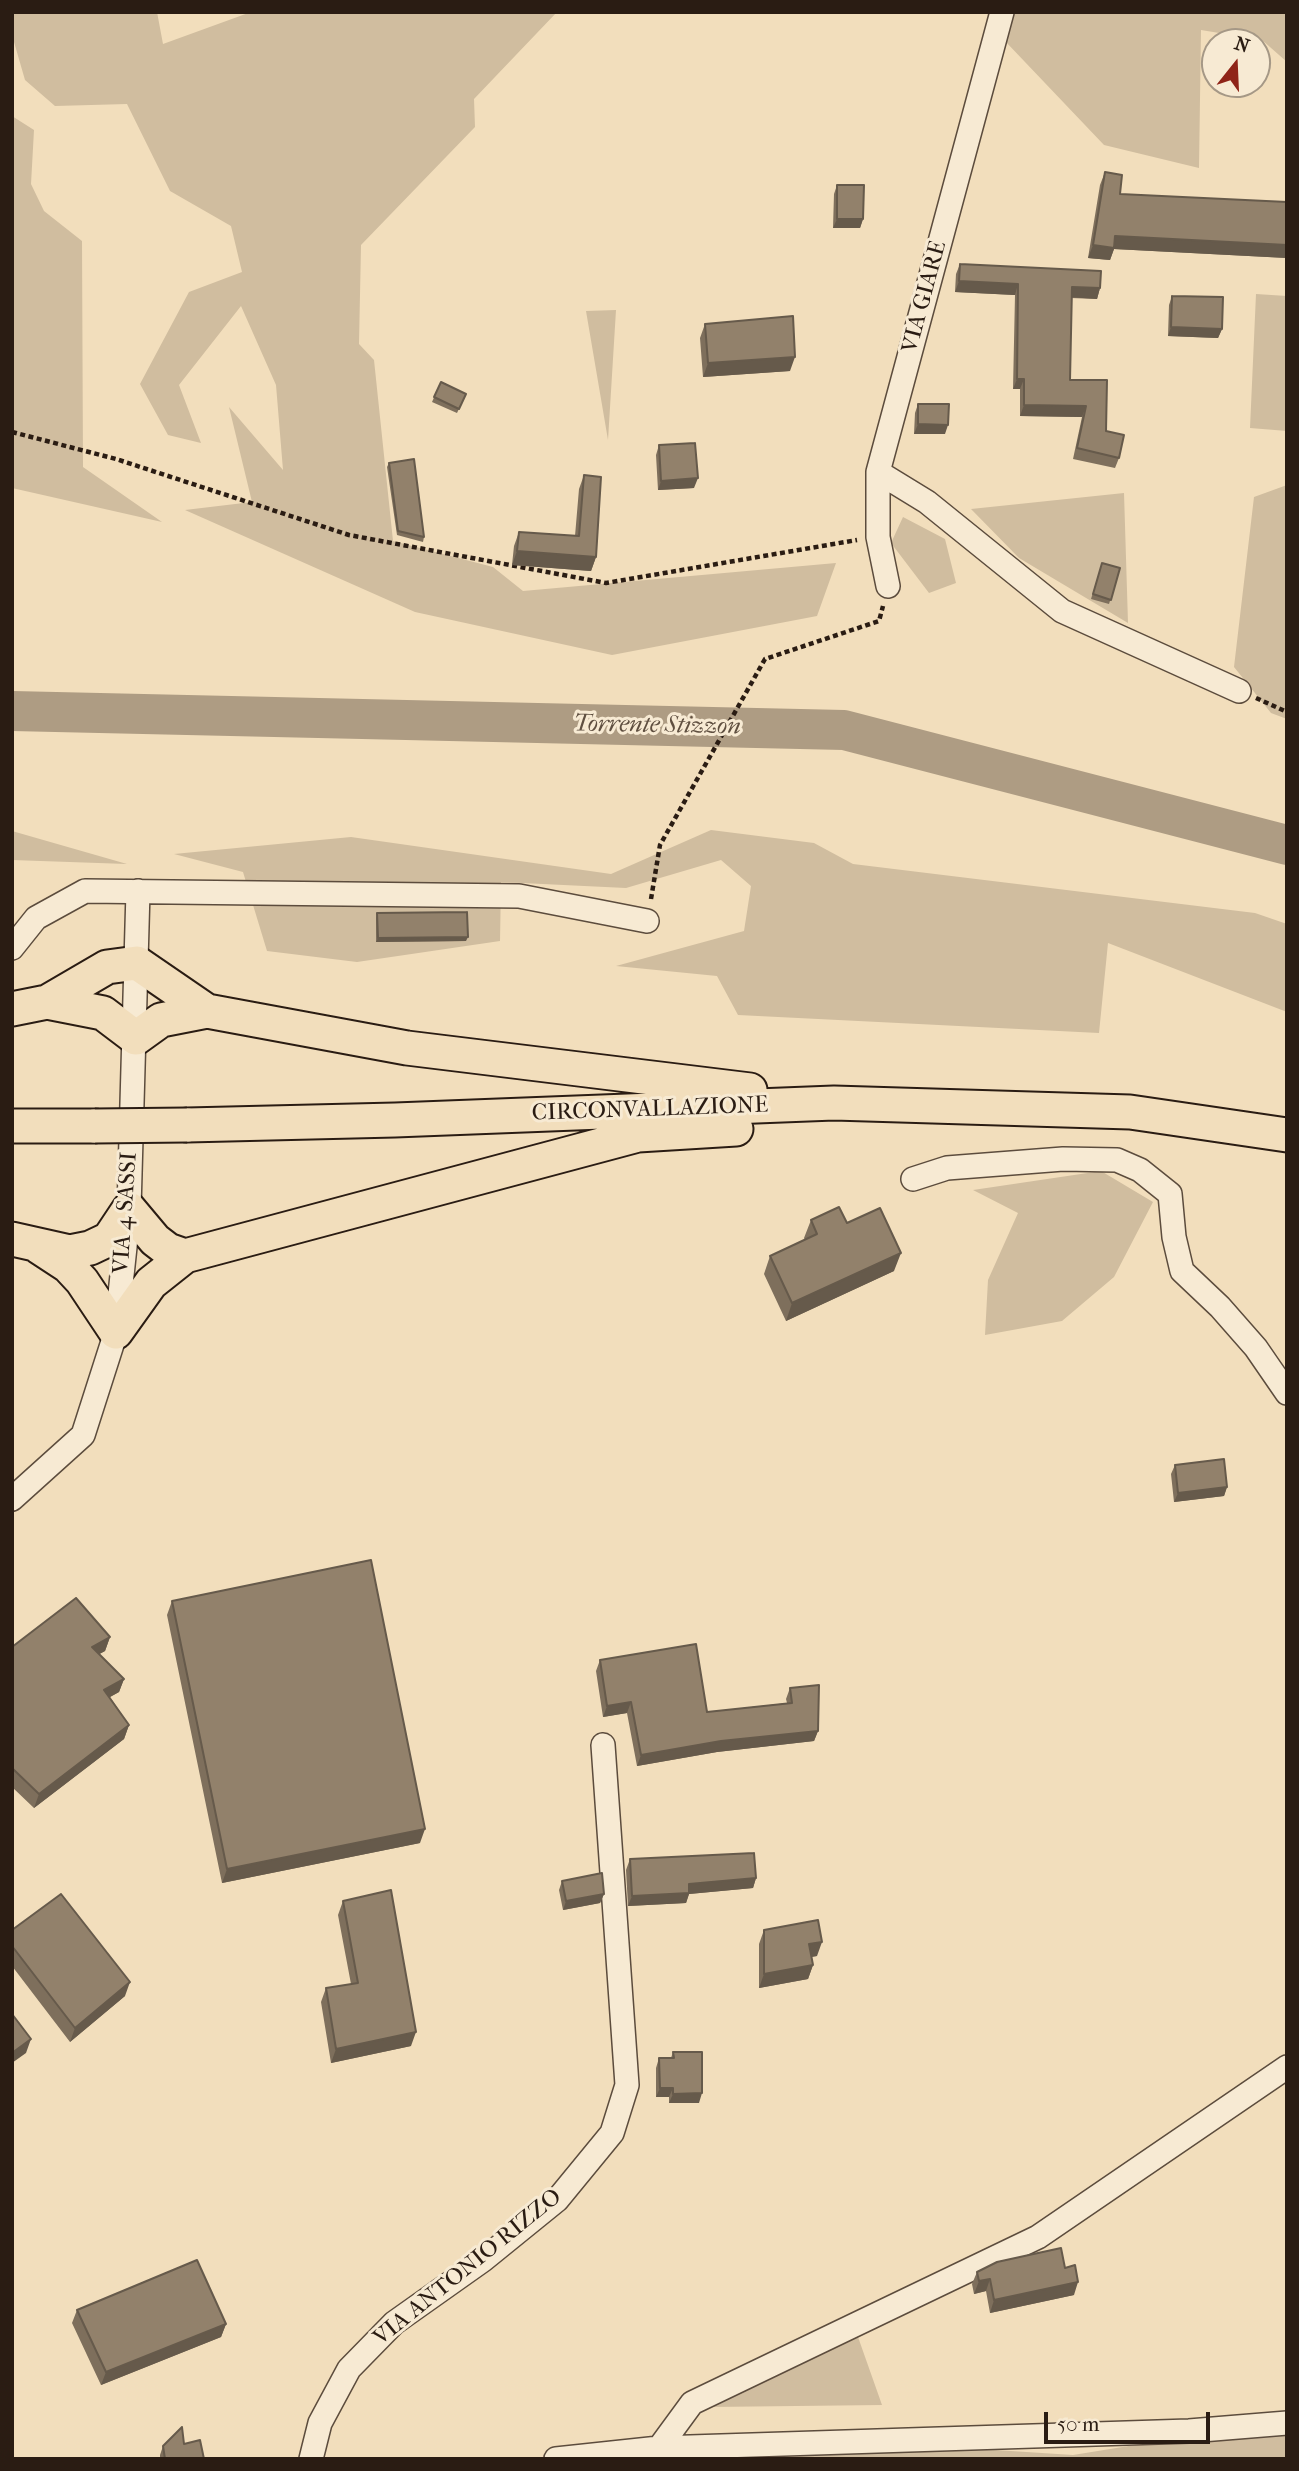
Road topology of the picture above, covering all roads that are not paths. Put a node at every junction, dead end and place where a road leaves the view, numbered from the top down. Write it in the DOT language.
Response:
graph roads {
  1 [pos="1002,12"];
  2 [pos="878,472"];
  3 [pos="888,586"];
  4 [pos="1239,691"];
  5 [pos="138,891"];
  6 [pos="647,921"];
  7 [pos="12,948"];
  8 [pos="137,963"];
  9 [pos="47,1002"];
  10 [pos="12,1009"];
  11 [pos="206,1011"];
  12 [pos="136,1038"];
  13 [pos="776,1105"];
  14 [pos="12,1126"];
  15 [pos="1287,1135"];
  16 [pos="913,1179"];
  17 [pos="129,1209"];
  18 [pos="26,1243"];
  19 [pos="185,1256"];
  20 [pos="116,1332"];
  21 [pos="1287,1393"];
  22 [pos="12,1499"];
  23 [pos="603,1745"];
  24 [pos="1287,2067"];
  25 [pos="1287,2423"];
  26 [pos="659,2448"];
  27 [pos="311,2459"];
  28 [pos="556,2459"];
  1 -- 2 [label="street, VIA GIARE"];
  2 -- 3 [label="street, VIA GIARE"];
  2 -- 4 [label="street"];
  5 -- 6 [label="street"];
  5 -- 7 [label="street"];
  5 -- 8 [label="street, VIA 4 SASSI"];
  8 -- 9 [label="highway"];
  8 -- 11 [label="highway"];
  8 -- 12 [label="street, VIA 4 SASSI"];
  9 -- 10 [label="highway"];
  9 -- 12 [label="highway"];
  11 -- 12 [label="highway"];
  11 -- 13 [label="highway"];
  12 -- 17 [label="street, VIA 4 SASSI"];
  13 -- 14 [label="highway, CIRCONVALLAZIONE, bridge"];
  13 -- 15 [label="highway, CIRCONVALLAZIONE"];
  13 -- 19 [label="highway"];
  16 -- 21 [label="street"];
  17 -- 18 [label="highway"];
  17 -- 19 [label="highway"];
  17 -- 20 [label="street, VIA 4 SASSI"];
  18 -- 20 [label="highway"];
  19 -- 20 [label="highway"];
  20 -- 22 [label="street, VIA 4 SASSI"];
  23 -- 27 [label="street, VIA ANTONIO RIZZO"];
  24 -- 26 [label="street"];
  25 -- 26 [label="street"];
  26 -- 28 [label="street"];
}
